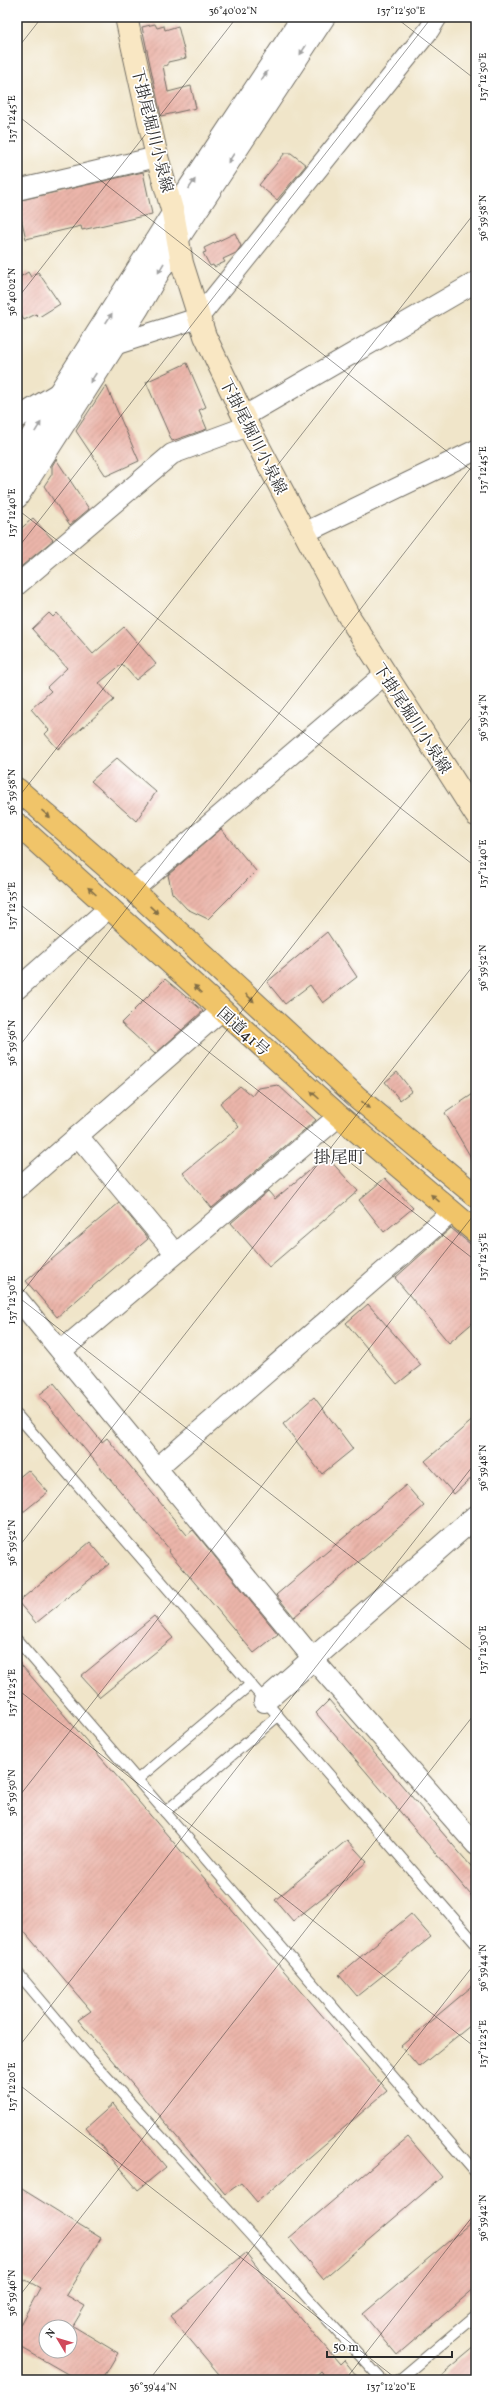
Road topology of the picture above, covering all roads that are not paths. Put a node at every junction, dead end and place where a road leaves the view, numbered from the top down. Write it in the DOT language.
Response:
graph roads {
  1 [pos="126,17"];
  2 [pos="303,17"];
  3 [pos="324,17"];
  4 [pos="437,17"];
  5 [pos="157,157"];
  6 [pos="17,190"];
  7 [pos="173,213"];
  8 [pos="178,240"];
  9 [pos="472,290"];
  10 [pos="198,318"];
  11 [pos="114,345"];
  12 [pos="60,392"];
  13 [pos="17,418"];
  14 [pos="246,422"];
  15 [pos="476,450"];
  16 [pos="17,460"];
  17 [pos="17,496"];
  18 [pos="304,533"];
  19 [pos="17,585"];
  20 [pos="385,674"];
  21 [pos="17,789"];
  22 [pos="476,815"];
  23 [pos="17,824"];
  24 [pos="133,890"];
  25 [pos="110,907"];
  26 [pos="17,989"];
  27 [pos="221,1011"];
  28 [pos="339,1116"];
  29 [pos="78,1136"];
  30 [pos="17,1189"];
  31 [pos="476,1196"];
  32 [pos="452,1212"];
  33 [pos="476,1232"];
  34 [pos="175,1253"];
  35 [pos="17,1298"];
  36 [pos="60,1351"];
  37 [pos="17,1415"];
  38 [pos="157,1468"];
  39 [pos="476,1516"];
  40 [pos="17,1640"];
  41 [pos="314,1659"];
  42 [pos="251,1684"];
  43 [pos="272,1708"];
  44 [pos="138,1780"];
  45 [pos="165,1812"];
  46 [pos="476,1845"];
  47 [pos="476,1944"];
  48 [pos="17,1972"];
  49 [pos="476,2173"];
  50 [pos="476,2315"];
  51 [pos="382,2380"];
  52 [pos="399,2380"];
  1 -- 5 [label="main road, 下掛尾堀川小泉線"];
  7 -- 2 [label="street, one-way"];
  3 -- 8 [label="street, one-way"];
  4 -- 10 [label="street"];
  5 -- 6 [label="street"];
  5 -- 7 [label="main road, 下掛尾堀川小泉線"];
  7 -- 8 [label="main road, 下掛尾堀川小泉線"];
  12 -- 7 [label="street, one-way"];
  8 -- 10 [label="main road, 下掛尾堀川小泉線"];
  8 -- 11 [label="street, one-way"];
  9 -- 14 [label="street"];
  10 -- 11 [label="street"];
  10 -- 14 [label="main road, 下掛尾堀川小泉線"];
  11 -- 17 [label="street, one-way"];
  12 -- 13 [label="street"];
  16 -- 12 [label="street, one-way"];
  14 -- 18 [label="main road, 下掛尾堀川小泉線"];
  14 -- 19 [label="street"];
  15 -- 18 [label="street"];
  18 -- 20 [label="main road, 下掛尾堀川小泉線"];
  20 -- 22 [label="main road, 下掛尾堀川小泉線"];
  20 -- 24 [label="street"];
  21 -- 24 [label="highway, 国道41号, one-way"];
  25 -- 23 [label="highway, 国道41号, one-way"];
  24 -- 31 [label="highway, 国道41号, one-way"];
  25 -- 26 [label="street"];
  27 -- 25 [label="highway, 国道41号, one-way"];
  28 -- 27 [label="highway, 国道41号, one-way"];
  27 -- 29 [label="street"];
  32 -- 28 [label="highway, 国道41号, one-way"];
  28 -- 34 [label="street"];
  29 -- 30 [label="street"];
  29 -- 34 [label="street"];
  32 -- 33 [label="highway, 国道41号"];
  32 -- 38 [label="street"];
  34 -- 36 [label="street"];
  35 -- 36 [label="street"];
  36 -- 38 [label="street"];
  37 -- 42 [label="lane"];
  38 -- 41 [label="street"];
  39 -- 41 [label="street"];
  40 -- 44 [label="lane"];
  41 -- 43 [label="street"];
  41 -- 46 [label="street"];
  42 -- 43 [label="lane"];
  42 -- 44 [label="lane"];
  43 -- 45 [label="lane"];
  43 -- 47 [label="lane"];
  44 -- 45 [label="lane"];
  45 -- 49 [label="lane"];
  48 -- 51 [label="lane"];
  50 -- 52 [label="lane"];
}
